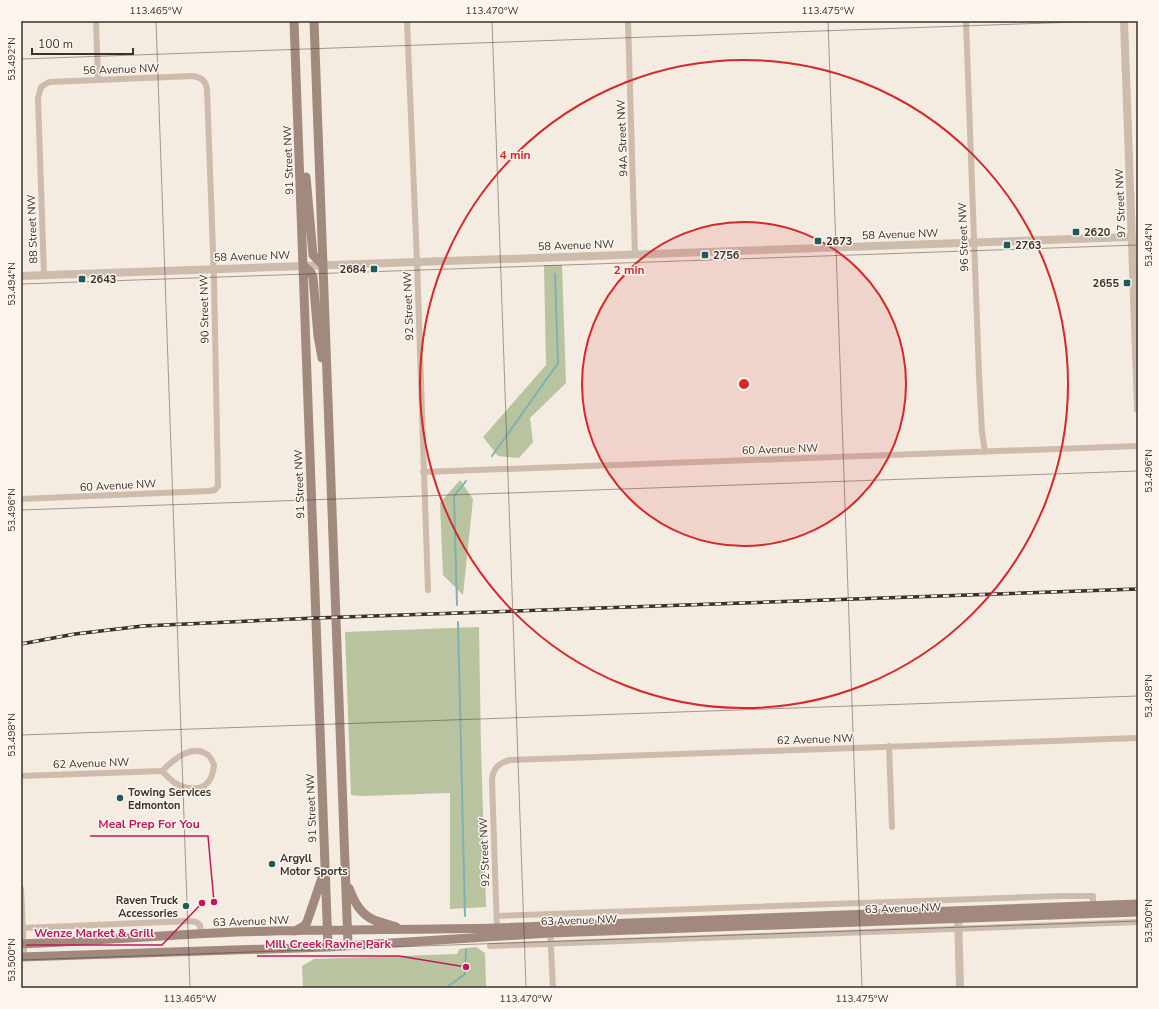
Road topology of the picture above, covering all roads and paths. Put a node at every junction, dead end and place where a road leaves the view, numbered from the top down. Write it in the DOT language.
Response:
graph roads {
  1 [pos="96,21"];
  2 [pos="294,21"];
  3 [pos="314,21"];
  4 [pos="407,21"];
  5 [pos="628,21"];
  6 [pos="966,21"];
  7 [pos="1124,21"];
  8 [pos="98,80"];
  9 [pos="203,80"];
  10 [pos="41,87"];
  11 [pos="300,152"];
  12 [pos="1132,236"];
  13 [pos="974,242"];
  14 [pos="635,254"];
  15 [pos="417,262"];
  16 [pos="323,265"];
  17 [pos="303,266"];
  18 [pos="214,269"];
  19 [pos="44,275"];
  20 [pos="21,276"];
  21 [pos="328,388"];
  22 [pos="1138,409"];
  23 [pos="1138,446"];
  24 [pos="985,452"];
  25 [pos="423,472"];
  26 [pos="215,490"];
  27 [pos="21,499"];
  28 [pos="428,590"];
  29 [pos="1138,738"];
  30 [pos="889,746"];
  31 [pos="496,768"];
  32 [pos="162,772"];
  33 [pos="21,776"];
  34 [pos="892,826"];
  35 [pos="325,868"];
  36 [pos="346,879"];
  37 [pos="21,889"];
  38 [pos="958,900"];
  39 [pos="1138,904"];
  40 [pos="1093,905"];
  41 [pos="1138,912"];
  42 [pos="958,914"];
  43 [pos="497,916"];
  44 [pos="1138,922"];
  45 [pos="22,928"];
  46 [pos="348,929"];
  47 [pos="959,929"];
  48 [pos="327,930"];
  49 [pos="400,930"];
  50 [pos="550,930"];
  51 [pos="294,931"];
  52 [pos="497,932"];
  53 [pos="202,934"];
  54 [pos="22,944"];
  55 [pos="551,944"];
  56 [pos="328,946"];
  57 [pos="348,946"];
  58 [pos="490,946"];
  59 [pos="22,957"];
  60 [pos="553,988"];
  61 [pos="960,988"];
  1 -- 8 [label="street"];
  2 -- 11 [label="main road, 91 Street NW"];
  3 -- 16 [label="main road"];
  4 -- 15 [label="street, 92 Street NW"];
  5 -- 14 [label="street, 94A Street NW"];
  6 -- 13 [label="street, 96 Street NW"];
  7 -- 12 [label="street, 97 Street NW"];
  8 -- 9 [label="street, 56 Avenue NW"];
  8 -- 10 [label="street, 56 Avenue NW"];
  9 -- 18 [label="street, 90 Street NW"];
  10 -- 19 [label="street, 88 Street NW"];
  11 -- 16 [label="main road"];
  11 -- 17 [label="main road, 91 Street NW"];
  12 -- 13 [label="street, 58 Avenue NW"];
  12 -- 22 [label="street, 97 Street NW"];
  13 -- 14 [label="street, 58 Avenue NW"];
  13 -- 24 [label="street, 96 Street NW"];
  14 -- 15 [label="street, 58 Avenue NW"];
  15 -- 16 [label="street, 58 Avenue NW"];
  15 -- 25 [label="street, 92 Street NW"];
  16 -- 17 [label="street, 58 Avenue NW"];
  16 -- 21 [label="main road"];
  17 -- 18 [label="street, 58 Avenue NW"];
  17 -- 21 [label="main road"];
  17 -- 35 [label="main road, 91 Street NW"];
  18 -- 19 [label="street, 58 Avenue NW"];
  18 -- 26 [label="street, 90 Street NW"];
  19 -- 20 [label="street, 58 Avenue NW"];
  21 -- 36 [label="main road"];
  23 -- 24 [label="street, 60 Avenue NW"];
  24 -- 25 [label="street, 60 Avenue NW"];
  25 -- 28 [label="street, 92 Street NW"];
  26 -- 27 [label="street, 60 Avenue NW"];
  29 -- 30 [label="street, 62 Avenue NW"];
  30 -- 31 [label="street, 62 Avenue NW"];
  30 -- 34 [label="street"];
  31 -- 43 [label="street, 92 Street NW"];
  32 -- 32 [label="street"];
  32 -- 33 [label="street, 62 Avenue NW"];
  35 -- 48 [label="main road, 91 Street NW"];
  35 -- 51 [label="main road"];
  36 -- 46 [label="main road"];
  36 -- 49 [label="main road"];
  37 -- 45 [label="street"];
  38 -- 40 [label="street, 63 Avenue NW"];
  38 -- 42 [label="street"];
  38 -- 43 [label="street, 63 Avenue NW"];
  39 -- 40 [label="main road, 63 Avenue NW"];
  40 -- 42 [label="main road, 63 Avenue NW"];
  41 -- 42 [label="main road, 63 Avenue NW"];
  42 -- 47 [label="street"];
  42 -- 50 [label="main road, 63 Avenue NW"];
  43 -- 52 [label="street, 92 Street NW"];
  44 -- 47 [label="street, 63 Avenue NW"];
  45 -- 53 [label="street, 63 Avenue NW"];
  45 -- 54 [label="street"];
  46 -- 48 [label="main road, 63 Avenue NW"];
  46 -- 49 [label="main road, 63 Avenue NW"];
  46 -- 57 [label="main road"];
  47 -- 55 [label="street, 63 Avenue NW"];
  47 -- 61 [label="street"];
  48 -- 51 [label="main road, 63 Avenue NW"];
  48 -- 56 [label="main road, 91 Street NW"];
  49 -- 52 [label="main road, 63 Avenue NW"];
  50 -- 52 [label="main road, 63 Avenue NW"];
  50 -- 55 [label="street"];
  51 -- 53 [label="main road, 63 Avenue NW"];
  52 -- 57 [label="main road, 63 Avenue NW"];
  53 -- 54 [label="main road, 63 Avenue NW"];
  54 -- 59 [label="street"];
  55 -- 58 [label="street, 63 Avenue NW"];
  55 -- 60 [label="street"];
  56 -- 57 [label="main road, 63 Avenue NW"];
  56 -- 59 [label="main road, 63 Avenue NW"];
}
